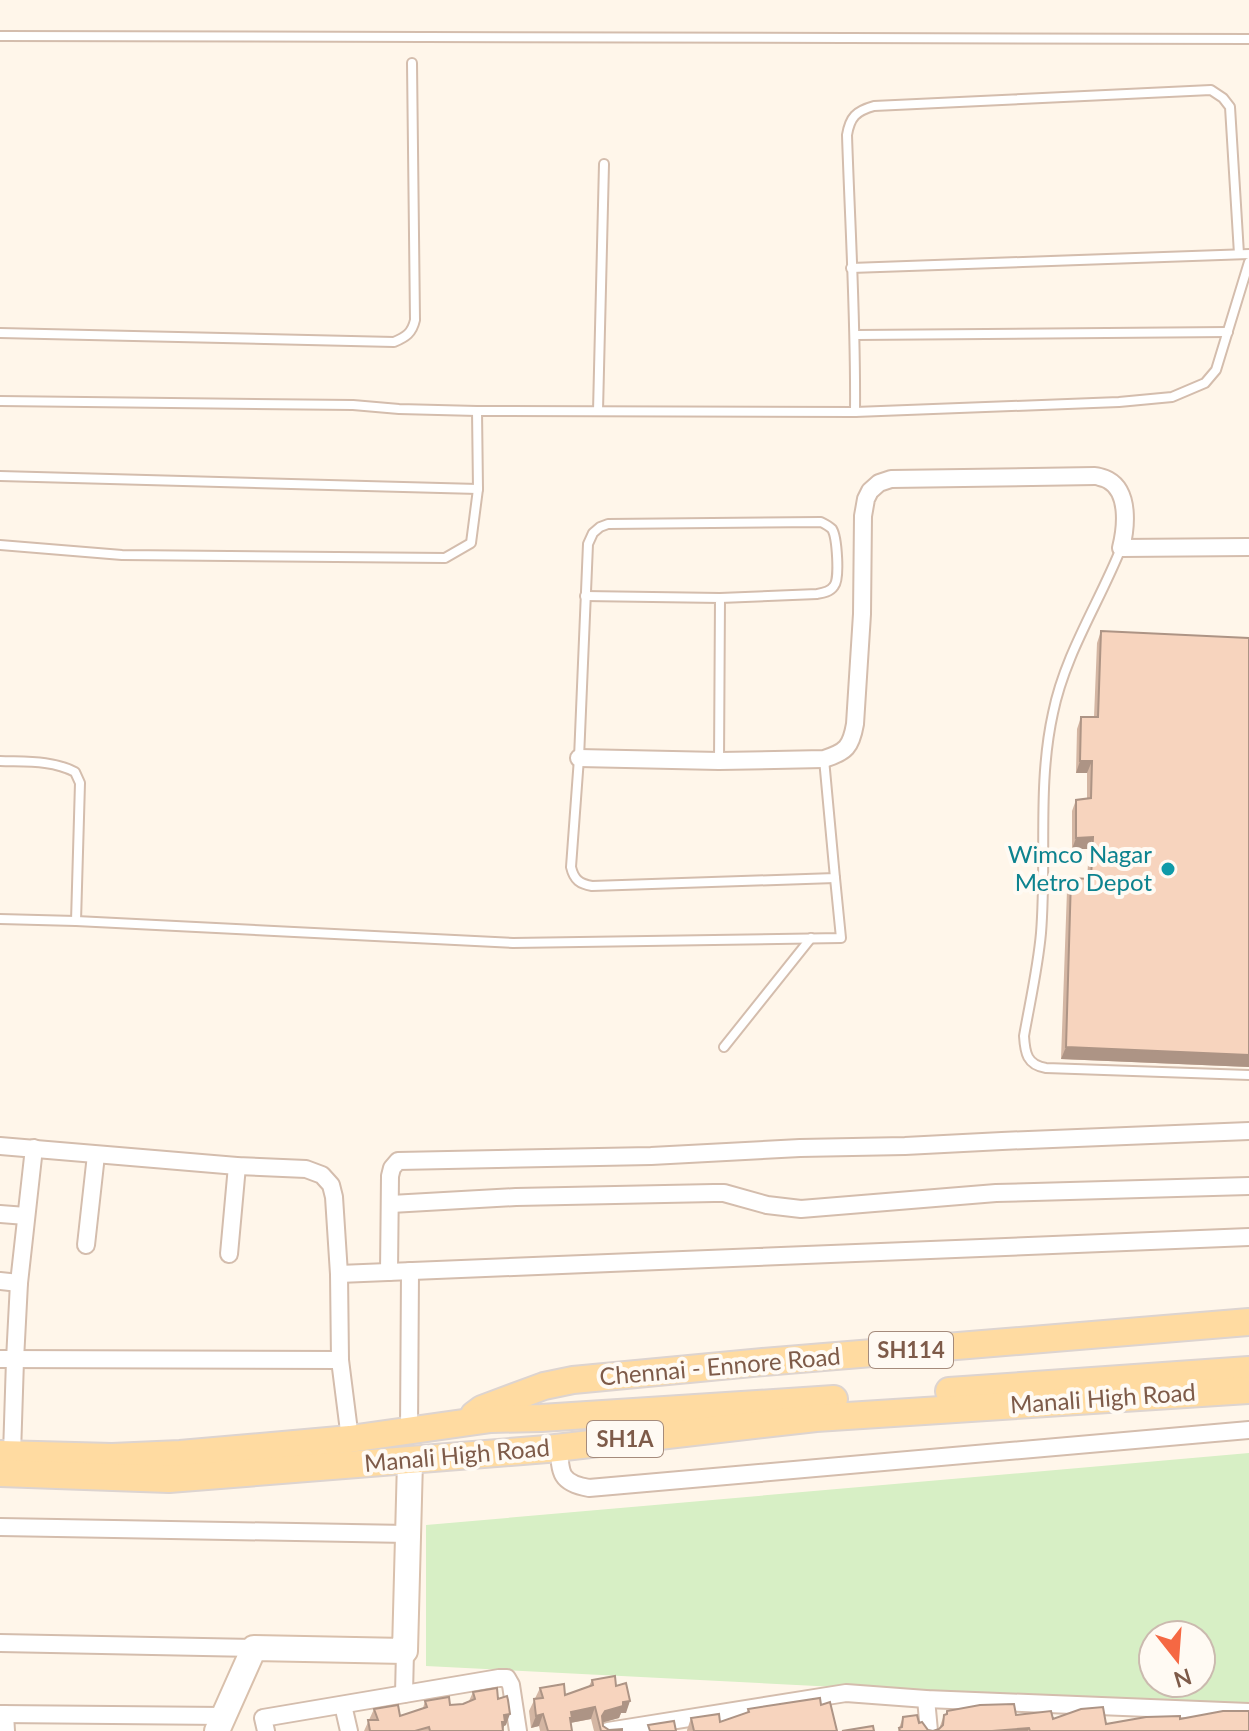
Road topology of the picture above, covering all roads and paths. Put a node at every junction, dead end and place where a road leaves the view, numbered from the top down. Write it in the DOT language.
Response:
graph roads {
  1 [pos="0,36"];
  2 [pos="1249,39"];
  3 [pos="412,63"];
  4 [pos="604,164"];
  5 [pos="1244,254"];
  6 [pos="1249,262"];
  7 [pos="851,268"];
  8 [pos="1228,332"];
  9 [pos="0,333"];
  10 [pos="856,335"];
  11 [pos="0,401"];
  12 [pos="477,411"];
  13 [pos="598,411"];
  14 [pos="855,412"];
  15 [pos="0,476"];
  16 [pos="478,489"];
  17 [pos="0,545"];
  18 [pos="1249,547"];
  19 [pos="1121,548"];
  20 [pos="585,596"];
  21 [pos="720,598"];
  22 [pos="579,758"];
  23 [pos="824,759"];
  24 [pos="0,761"];
  25 [pos="719,761"];
  26 [pos="835,878"];
  27 [pos="0,919"];
  28 [pos="76,921"];
  29 [pos="811,938"];
  30 [pos="724,1047"];
  31 [pos="1249,1075"];
  32 [pos="1249,1131"];
  33 [pos="0,1146"];
  34 [pos="34,1148"];
  35 [pos="96,1155"];
  36 [pos="237,1166"];
  37 [pos="1249,1186"];
  38 [pos="391,1204"];
  39 [pos="0,1214"];
  40 [pos="26,1216"];
  41 [pos="1249,1237"];
  42 [pos="86,1245"];
  43 [pos="229,1254"];
  44 [pos="410,1271"];
  45 [pos="389,1272"];
  46 [pos="339,1274"];
  47 [pos="0,1281"];
  48 [pos="19,1283"];
  49 [pos="1249,1322"];
  50 [pos="7,1359"];
  51 [pos="340,1360"];
  52 [pos="1249,1370"];
  53 [pos="623,1375"];
  54 [pos="573,1380"];
  55 [pos="1249,1390"];
  56 [pos="624,1413"];
  57 [pos="576,1415"];
  58 [pos="541,1418"];
  59 [pos="455,1425"];
  60 [pos="1249,1430"];
  61 [pos="409,1431"];
  62 [pos="350,1439"];
  63 [pos="553,1448"];
  64 [pos="459,1457"];
  65 [pos="4,1460"];
  66 [pos="410,1461"];
  67 [pos="0,1527"];
  68 [pos="408,1534"];
  69 [pos="0,1643"];
  70 [pos="254,1648"];
  71 [pos="405,1651"];
  72 [pos="404,1694"];
  73 [pos="926,1699"];
  74 [pos="343,1705"];
  75 [pos="1249,1712"];
  76 [pos="4,1720"];
  77 [pos="220,1723"];
  78 [pos="266,1731"];
  79 [pos="349,1731"];
  80 [pos="518,1731"];
  81 [pos="608,1731"];
  82 [pos="929,1731"];
  1 -- 2 [label="lane"];
  3 -- 9 [label="lane"];
  4 -- 13 [label="lane"];
  5 -- 7 [label="lane"];
  5 -- 7 [label="lane"];
  6 -- 8 [label="lane"];
  7 -- 10 [label="lane"];
  8 -- 10 [label="lane"];
  8 -- 14 [label="lane"];
  10 -- 14 [label="lane"];
  11 -- 12 [label="lane"];
  12 -- 13 [label="lane"];
  12 -- 16 [label="lane"];
  13 -- 14 [label="lane"];
  15 -- 16 [label="lane"];
  16 -- 17 [label="lane"];
  18 -- 19 [label="street"];
  19 -- 23 [label="street"];
  19 -- 31 [label="lane"];
  20 -- 21 [label="lane"];
  20 -- 21 [label="lane"];
  20 -- 22 [label="lane"];
  21 -- 25 [label="lane"];
  22 -- 25 [label="street"];
  22 -- 26 [label="lane"];
  23 -- 25 [label="street"];
  23 -- 26 [label="lane"];
  24 -- 28 [label="lane"];
  26 -- 29 [label="lane"];
  27 -- 28 [label="lane"];
  28 -- 29 [label="lane"];
  29 -- 30 [label="lane"];
  32 -- 38 [label="street"];
  33 -- 34 [label="street"];
  34 -- 35 [label="street"];
  34 -- 40 [label="street"];
  35 -- 36 [label="street"];
  35 -- 42 [label="street"];
  36 -- 43 [label="street"];
  36 -- 46 [label="street"];
  37 -- 38 [label="street"];
  38 -- 45 [label="street"];
  39 -- 40 [label="street"];
  40 -- 48 [label="street"];
  41 -- 44 [label="street"];
  44 -- 45 [label="street"];
  44 -- 61 [label="street"];
  45 -- 46 [label="street"];
  46 -- 51 [label="street"];
  47 -- 48 [label="street"];
  48 -- 50 [label="street"];
  49 -- 53 [label="main road, Chennai - Ennore Road / SH114"];
  50 -- 51 [label="street"];
  50 -- 65 [label="street"];
  51 -- 62 [label="street"];
  52 -- 56 [label="main road, Manali High Road / SH1A"];
  53 -- 54 [label="main road, Chennai - Ennore Road / SH114"];
  53 -- 56 [label="main road"];
  54 -- 57 [label="main road"];
  54 -- 59 [label="main road, Chennai - Ennore Road"];
  55 -- 63 [label="main road, Manali High Road / SH1A"];
  56 -- 57 [label="main road, Manali High Road / SH1A"];
  57 -- 58 [label="main road, Manali High Road / SH1A"];
  58 -- 59 [label="main road, Manali High Road / SH1A"];
  58 -- 63 [label="main road"];
  59 -- 61 [label="main road, Manali High Road / SH1A"];
  59 -- 64 [label="main road"];
  60 -- 63 [label="street"];
  61 -- 62 [label="main road, Manali High Road / SH1A"];
  62 -- 65 [label="main road, Manali High Road / SH1A"];
  63 -- 64 [label="main road, Manali High Road / SH1A"];
  64 -- 66 [label="main road, Manali High Road / SH1A"];
  65 -- 66 [label="main road, Manali High Road / SH1A"];
  66 -- 68 [label="street"];
  67 -- 68 [label="street"];
  68 -- 71 [label="street"];
  69 -- 70 [label="street"];
  70 -- 71 [label="street"];
  70 -- 77 [label="street"];
  71 -- 72 [label="street"];
  72 -- 74 [label="street"];
  72 -- 80 [label="street"];
  73 -- 75 [label="street"];
  73 -- 81 [label="street"];
  73 -- 82 [label="street"];
  74 -- 78 [label="street"];
  74 -- 79 [label="street"];
  76 -- 77 [label="street"];
}
